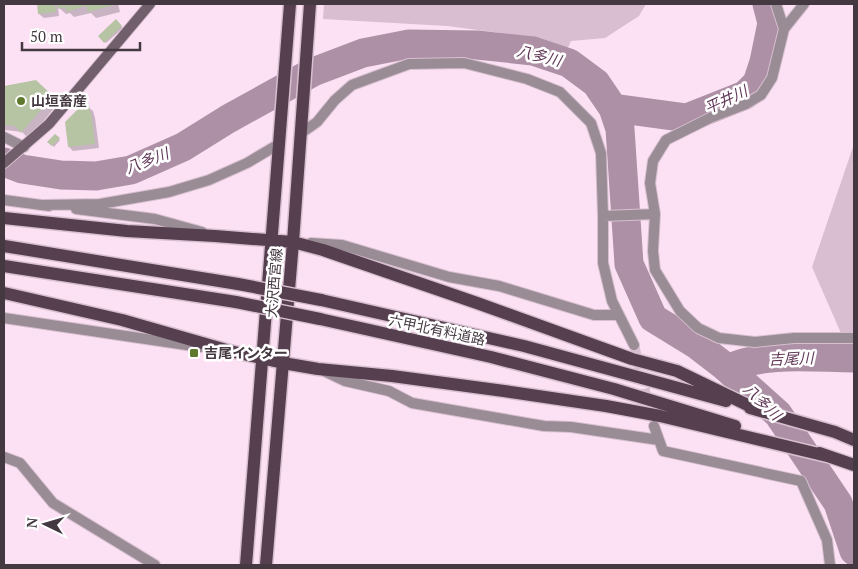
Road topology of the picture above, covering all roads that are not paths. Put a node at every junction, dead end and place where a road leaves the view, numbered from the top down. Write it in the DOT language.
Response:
graph roads {
  1 [pos="150,4"];
  2 [pos="290,4"];
  3 [pos="310,4"];
  4 [pos="776,4"];
  5 [pos="804,4"];
  6 [pos="784,28"];
  7 [pos="300,134"];
  8 [pos="4,137"];
  9 [pos="279,138"];
  10 [pos="24,147"];
  11 [pos="4,163"];
  12 [pos="4,200"];
  13 [pos="43,206"];
  14 [pos="652,214"];
  15 [pos="606,216"];
  16 [pos="4,218"];
  17 [pos="215,236"];
  18 [pos="272,240"];
  19 [pos="293,242"];
  20 [pos="4,246"];
  21 [pos="4,266"];
  22 [pos="4,293"];
  23 [pos="619,315"];
  24 [pos="4,318"];
  25 [pos="854,338"];
  26 [pos="634,345"];
  27 [pos="230,351"];
  28 [pos="262,358"];
  29 [pos="282,363"];
  30 [pos="318,369"];
  31 [pos="758,410"];
  32 [pos="654,426"];
  33 [pos="658,440"];
  34 [pos="854,440"];
  35 [pos="827,456"];
  36 [pos="4,457"];
  37 [pos="854,465"];
  38 [pos="155,565"];
  39 [pos="246,565"];
  40 [pos="266,565"];
  41 [pos="830,565"];
  1 -- 10 [label="street"];
  2 -- 9 [label="main road, 大沢西宮線"];
  3 -- 7 [label="main road, 大沢西宮線"];
  4 -- 6 [label="street"];
  5 -- 6 [label="street"];
  6 -- 14 [label="street"];
  7 -- 15 [label="street"];
  7 -- 19 [label="main road, 大沢西宮線"];
  8 -- 10 [label="street"];
  9 -- 13 [label="street"];
  9 -- 18 [label="main road, 大沢西宮線"];
  10 -- 11 [label="street"];
  12 -- 13 [label="street"];
  13 -- 17 [label="street"];
  14 -- 15 [label="street"];
  14 -- 25 [label="street"];
  15 -- 23 [label="street"];
  16 -- 17 [label="main road"];
  17 -- 18 [label="main road"];
  18 -- 19 [label="main road"];
  18 -- 28 [label="main road, 大沢西宮線"];
  19 -- 23 [label="street"];
  19 -- 29 [label="main road, 大沢西宮線"];
  19 -- 31 [label="main road"];
  20 -- 31 [label="main road, 六甲北有料道路, bridge"];
  21 -- 35 [label="main road, 六甲北有料道路, bridge"];
  22 -- 27 [label="main road"];
  23 -- 26 [label="street"];
  24 -- 27 [label="street"];
  27 -- 28 [label="main road"];
  28 -- 29 [label="main road"];
  28 -- 39 [label="main road, 大沢西宮線"];
  29 -- 30 [label="main road"];
  29 -- 40 [label="main road, 大沢西宮線"];
  30 -- 33 [label="street"];
  30 -- 35 [label="main road"];
  31 -- 34 [label="main road, 六甲北有料道路"];
  32 -- 33 [label="street"];
  33 -- 41 [label="street"];
  35 -- 37 [label="main road, 六甲北有料道路"];
  36 -- 38 [label="street"];
}
